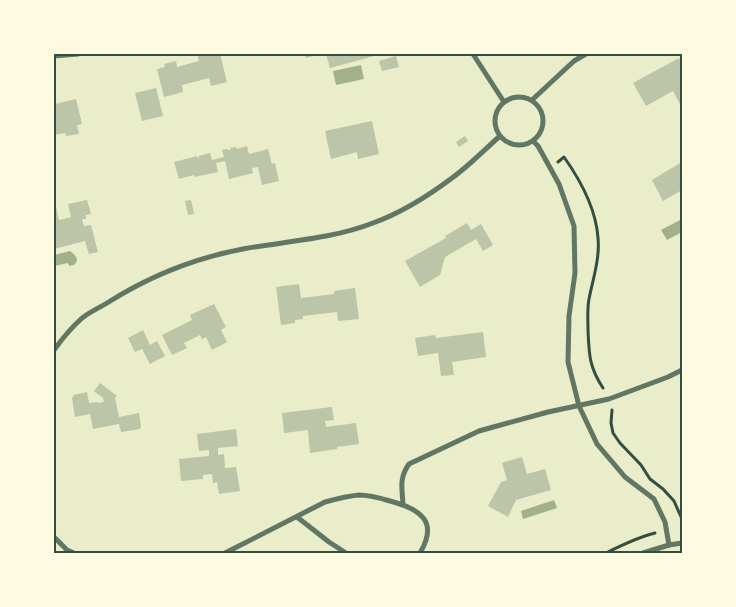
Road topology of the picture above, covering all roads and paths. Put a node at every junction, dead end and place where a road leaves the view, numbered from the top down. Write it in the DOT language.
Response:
graph roads {
  1 [pos="78,54"];
  2 [pos="473,54"];
  3 [pos="586,54"];
  4 [pos="54,56"];
  5 [pos="532,100"];
  6 [pos="504,102"];
  7 [pos="500,136"];
  8 [pos="533,141"];
  9 [pos="550,168"];
  10 [pos="54,350"];
  11 [pos="682,370"];
  12 [pos="609,399"];
  13 [pos="579,406"];
  14 [pos="402,504"];
  15 [pos="298,517"];
  16 [pos="682,519"];
  17 [pos="648,534"];
  18 [pos="54,537"];
  19 [pos="682,543"];
  20 [pos="669,545"];
  21 [pos="74,553"];
  22 [pos="225,553"];
  23 [pos="346,553"];
  24 [pos="420,553"];
  25 [pos="606,553"];
  26 [pos="644,553"];
  1 -- 4 [label="street"];
  2 -- 6 [label="street"];
  3 -- 5 [label="street"];
  5 -- 6 [label="street"];
  5 -- 8 [label="street"];
  6 -- 7 [label="street"];
  7 -- 8 [label="street"];
  7 -- 10 [label="street"];
  8 -- 9 [label="street"];
  9 -- 12 [label="path"];
  9 -- 13 [label="street"];
  11 -- 12 [label="street"];
  12 -- 13 [label="street"];
  12 -- 16 [label="path"];
  13 -- 14 [label="street"];
  13 -- 20 [label="street"];
  14 -- 15 [label="street"];
  14 -- 24 [label="street"];
  15 -- 22 [label="street"];
  15 -- 23 [label="street"];
  17 -- 25 [label="path"];
  18 -- 21 [label="street"];
  19 -- 20 [label="street"];
  20 -- 26 [label="street"];
}
